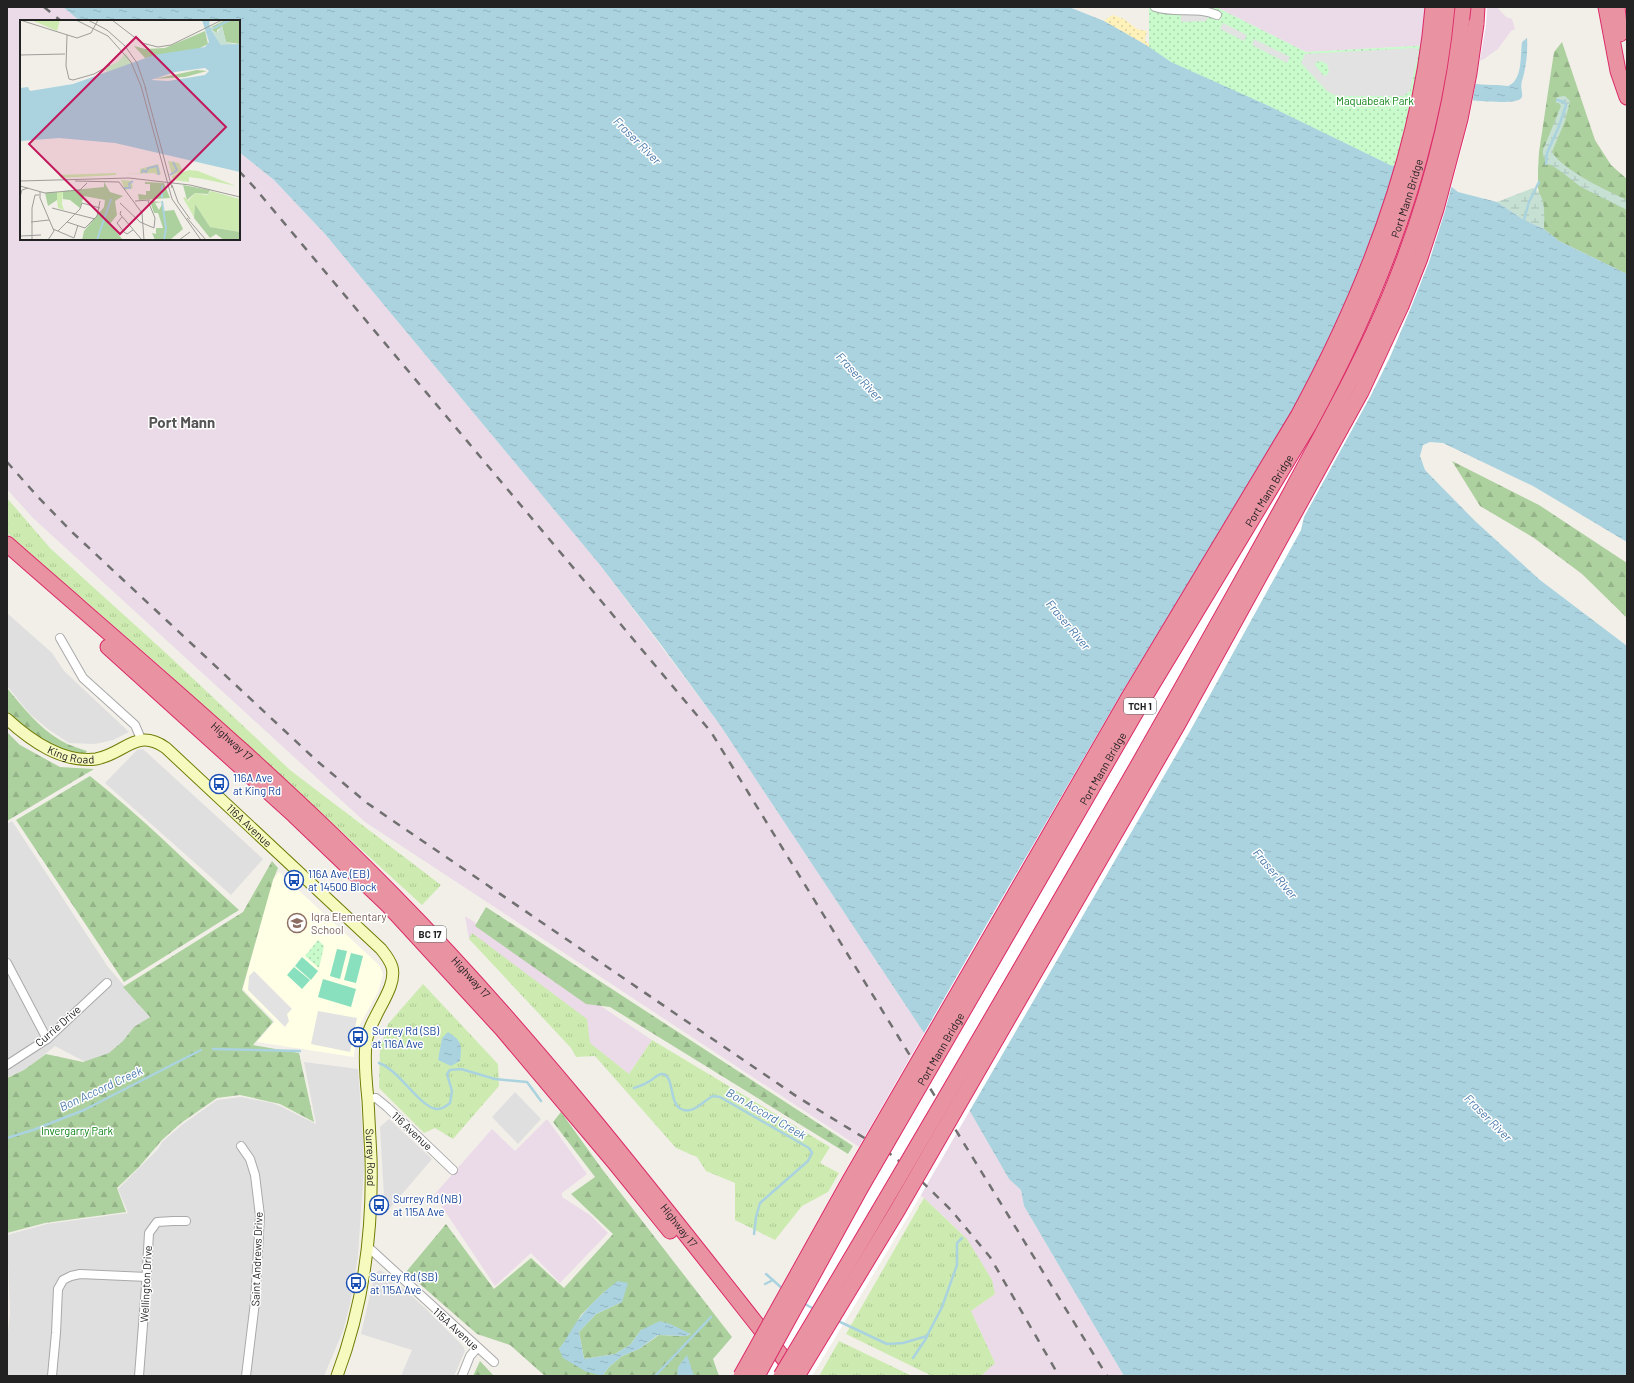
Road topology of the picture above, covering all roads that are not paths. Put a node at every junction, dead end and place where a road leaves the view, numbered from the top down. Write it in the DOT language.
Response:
graph roads {
  1 [pos="1155,7"];
  2 [pos="1433,7"];
  3 [pos="1447,7"];
  4 [pos="1463,7"];
  5 [pos="1477,7"];
  6 [pos="1606,7"];
  7 [pos="1617,7"];
  8 [pos="1216,15"];
  9 [pos="1627,76"];
  10 [pos="1627,97"];
  11 [pos="7,544"];
  12 [pos="7,557"];
  13 [pos="60,638"];
  14 [pos="7,719"];
  15 [pos="141,739"];
  16 [pos="7,963"];
  17 [pos="392,966"];
  18 [pos="107,983"];
  19 [pos="47,1038"];
  20 [pos="7,1065"];
  21 [pos="367,1099"];
  22 [pos="241,1146"];
  23 [pos="453,1170"];
  24 [pos="186,1221"];
  25 [pos="367,1246"];
  26 [pos="147,1277"];
  27 [pos="477,1348"];
  28 [pos="494,1362"];
  29 [pos="52,1376"];
  30 [pos="139,1376"];
  31 [pos="246,1376"];
  32 [pos="337,1376"];
  33 [pos="462,1376"];
  34 [pos="741,1376"];
  35 [pos="757,1376"];
  36 [pos="781,1376"];
  37 [pos="784,1376"];
  38 [pos="797,1376"];
  1 -- 8 [label="street"];
  2 -- 34 [label="highway, bridge"];
  3 -- 35 [label="highway, Port Mann Bridge / TCH 1, bridge"];
  4 -- 36 [label="highway, Port Mann Bridge / TCH 1, bridge"];
  5 -- 38 [label="highway, bridge"];
  6 -- 10 [label="highway"];
  7 -- 9 [label="highway"];
  11 -- 38 [label="highway, Highway 17 / BC 17"];
  12 -- 37 [label="highway, Highway 17 / BC 17"];
  13 -- 15 [label="street"];
  14 -- 15 [label="street, King Road"];
  15 -- 17 [label="street, 116A Avenue"];
  16 -- 19 [label="street"];
  17 -- 21 [label="street, Surrey Road"];
  18 -- 19 [label="street, Currie Drive"];
  19 -- 20 [label="street, Currie Drive"];
  21 -- 23 [label="street, 116 Avenue"];
  21 -- 25 [label="street, Surrey Road"];
  22 -- 31 [label="street, Saint Andrews Drive"];
  24 -- 26 [label="street, Wellington Drive"];
  25 -- 27 [label="street, 115A Avenue"];
  25 -- 32 [label="street, Surrey Road"];
  26 -- 29 [label="street"];
  26 -- 30 [label="street, Wellington Drive"];
  27 -- 28 [label="street, 115A Avenue"];
  27 -- 33 [label="street"];
}
